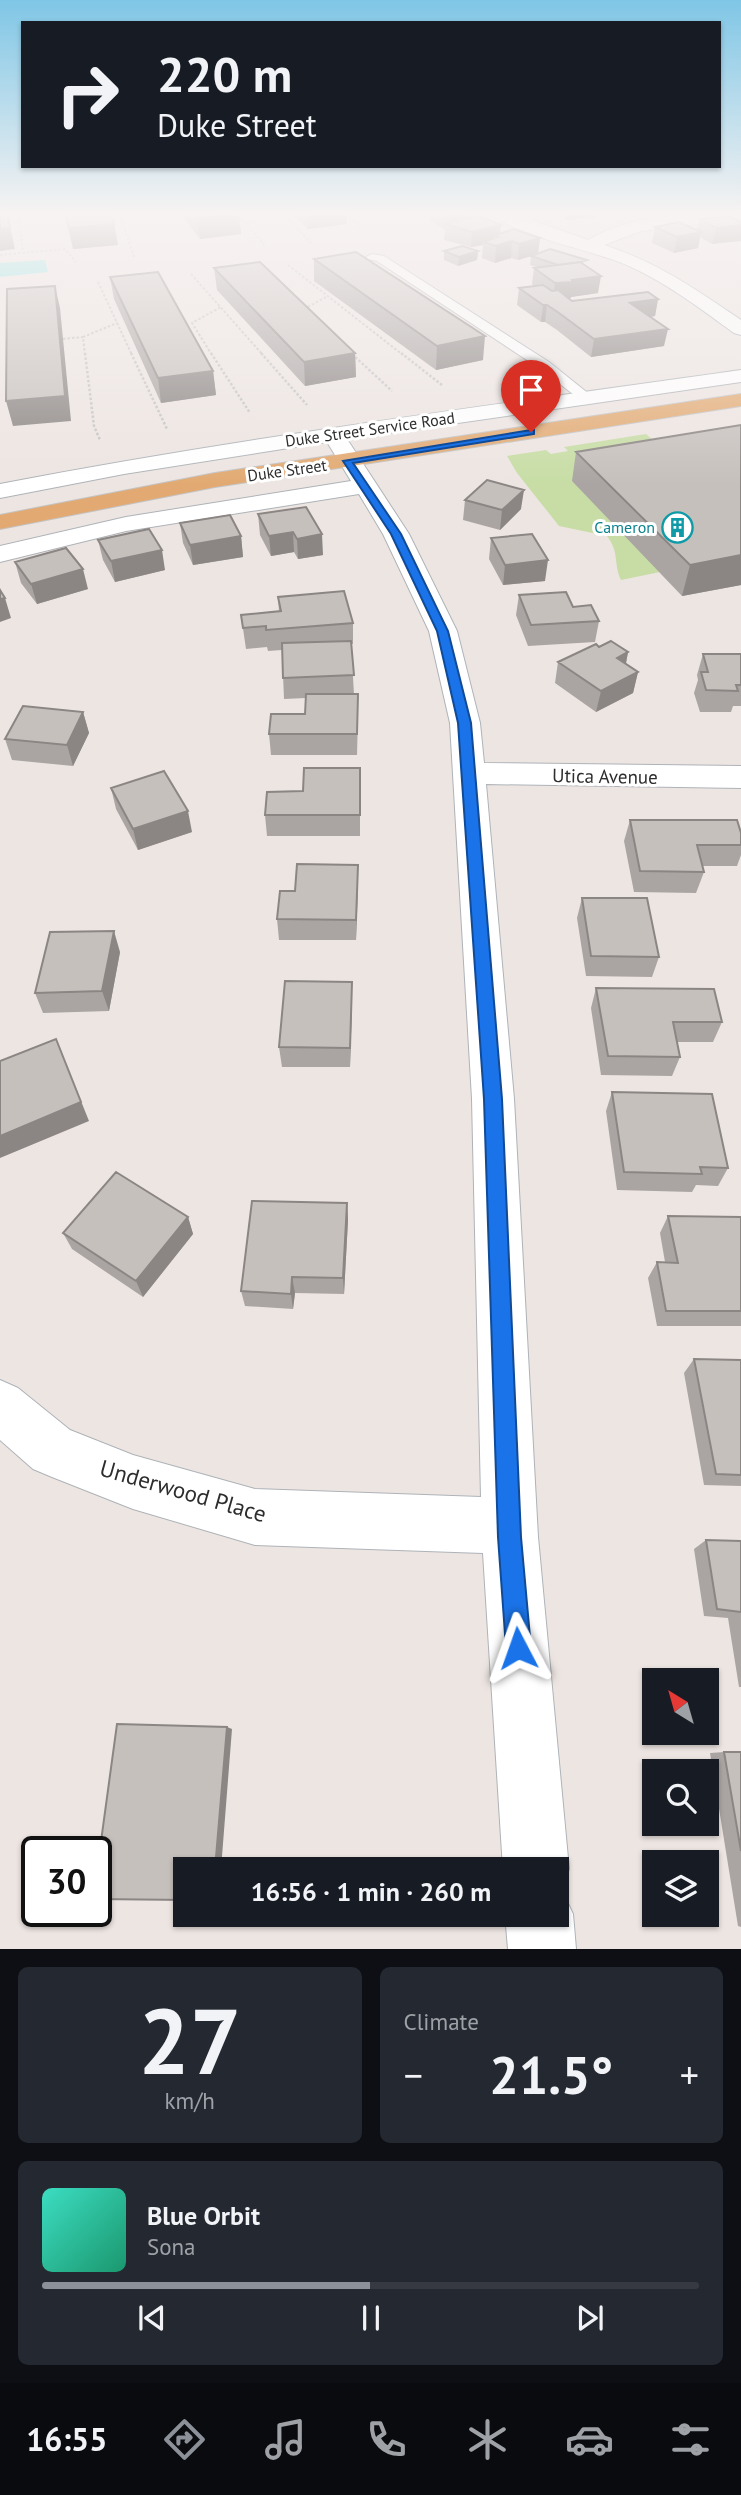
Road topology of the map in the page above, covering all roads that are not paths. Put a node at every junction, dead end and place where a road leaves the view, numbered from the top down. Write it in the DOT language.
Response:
graph roads {
  1 [pos="449,303"];
  2 [pos="705,303"];
  3 [pos="741,328"];
  4 [pos="741,376"];
  5 [pos="587,398"];
  6 [pos="741,400"];
  7 [pos="339,448"];
  8 [pos="0,491"];
  9 [pos="0,522"];
  10 [pos="0,554"];
  11 [pos="470,773"];
  12 [pos="741,777"];
  13 [pos="0,1406"];
  14 [pos="510,1526"];
  15 [pos="535,1857"];
  16 [pos="540,1927"];
  17 [pos="542,1949"];
  1 -- 5 [label="lane"];
  2 -- 3 [label="street"];
  4 -- 5 [label="street, Duke Street Service Road"];
  5 -- 7 [label="street, Duke Street Service Road"];
  6 -- 7 [label="main road, Duke Street"];
  7 -- 8 [label="street, Duke Street Service Road"];
  7 -- 9 [label="main road, Duke Street"];
  7 -- 10 [label="street, Duke Street Service Road"];
  7 -- 11 [label="street"];
  11 -- 12 [label="street, Utica Avenue"];
  11 -- 14 [label="street"];
  13 -- 14 [label="street, Underwood Place"];
  14 -- 15 [label="street"];
  16 -- 17 [label="street"];
}
